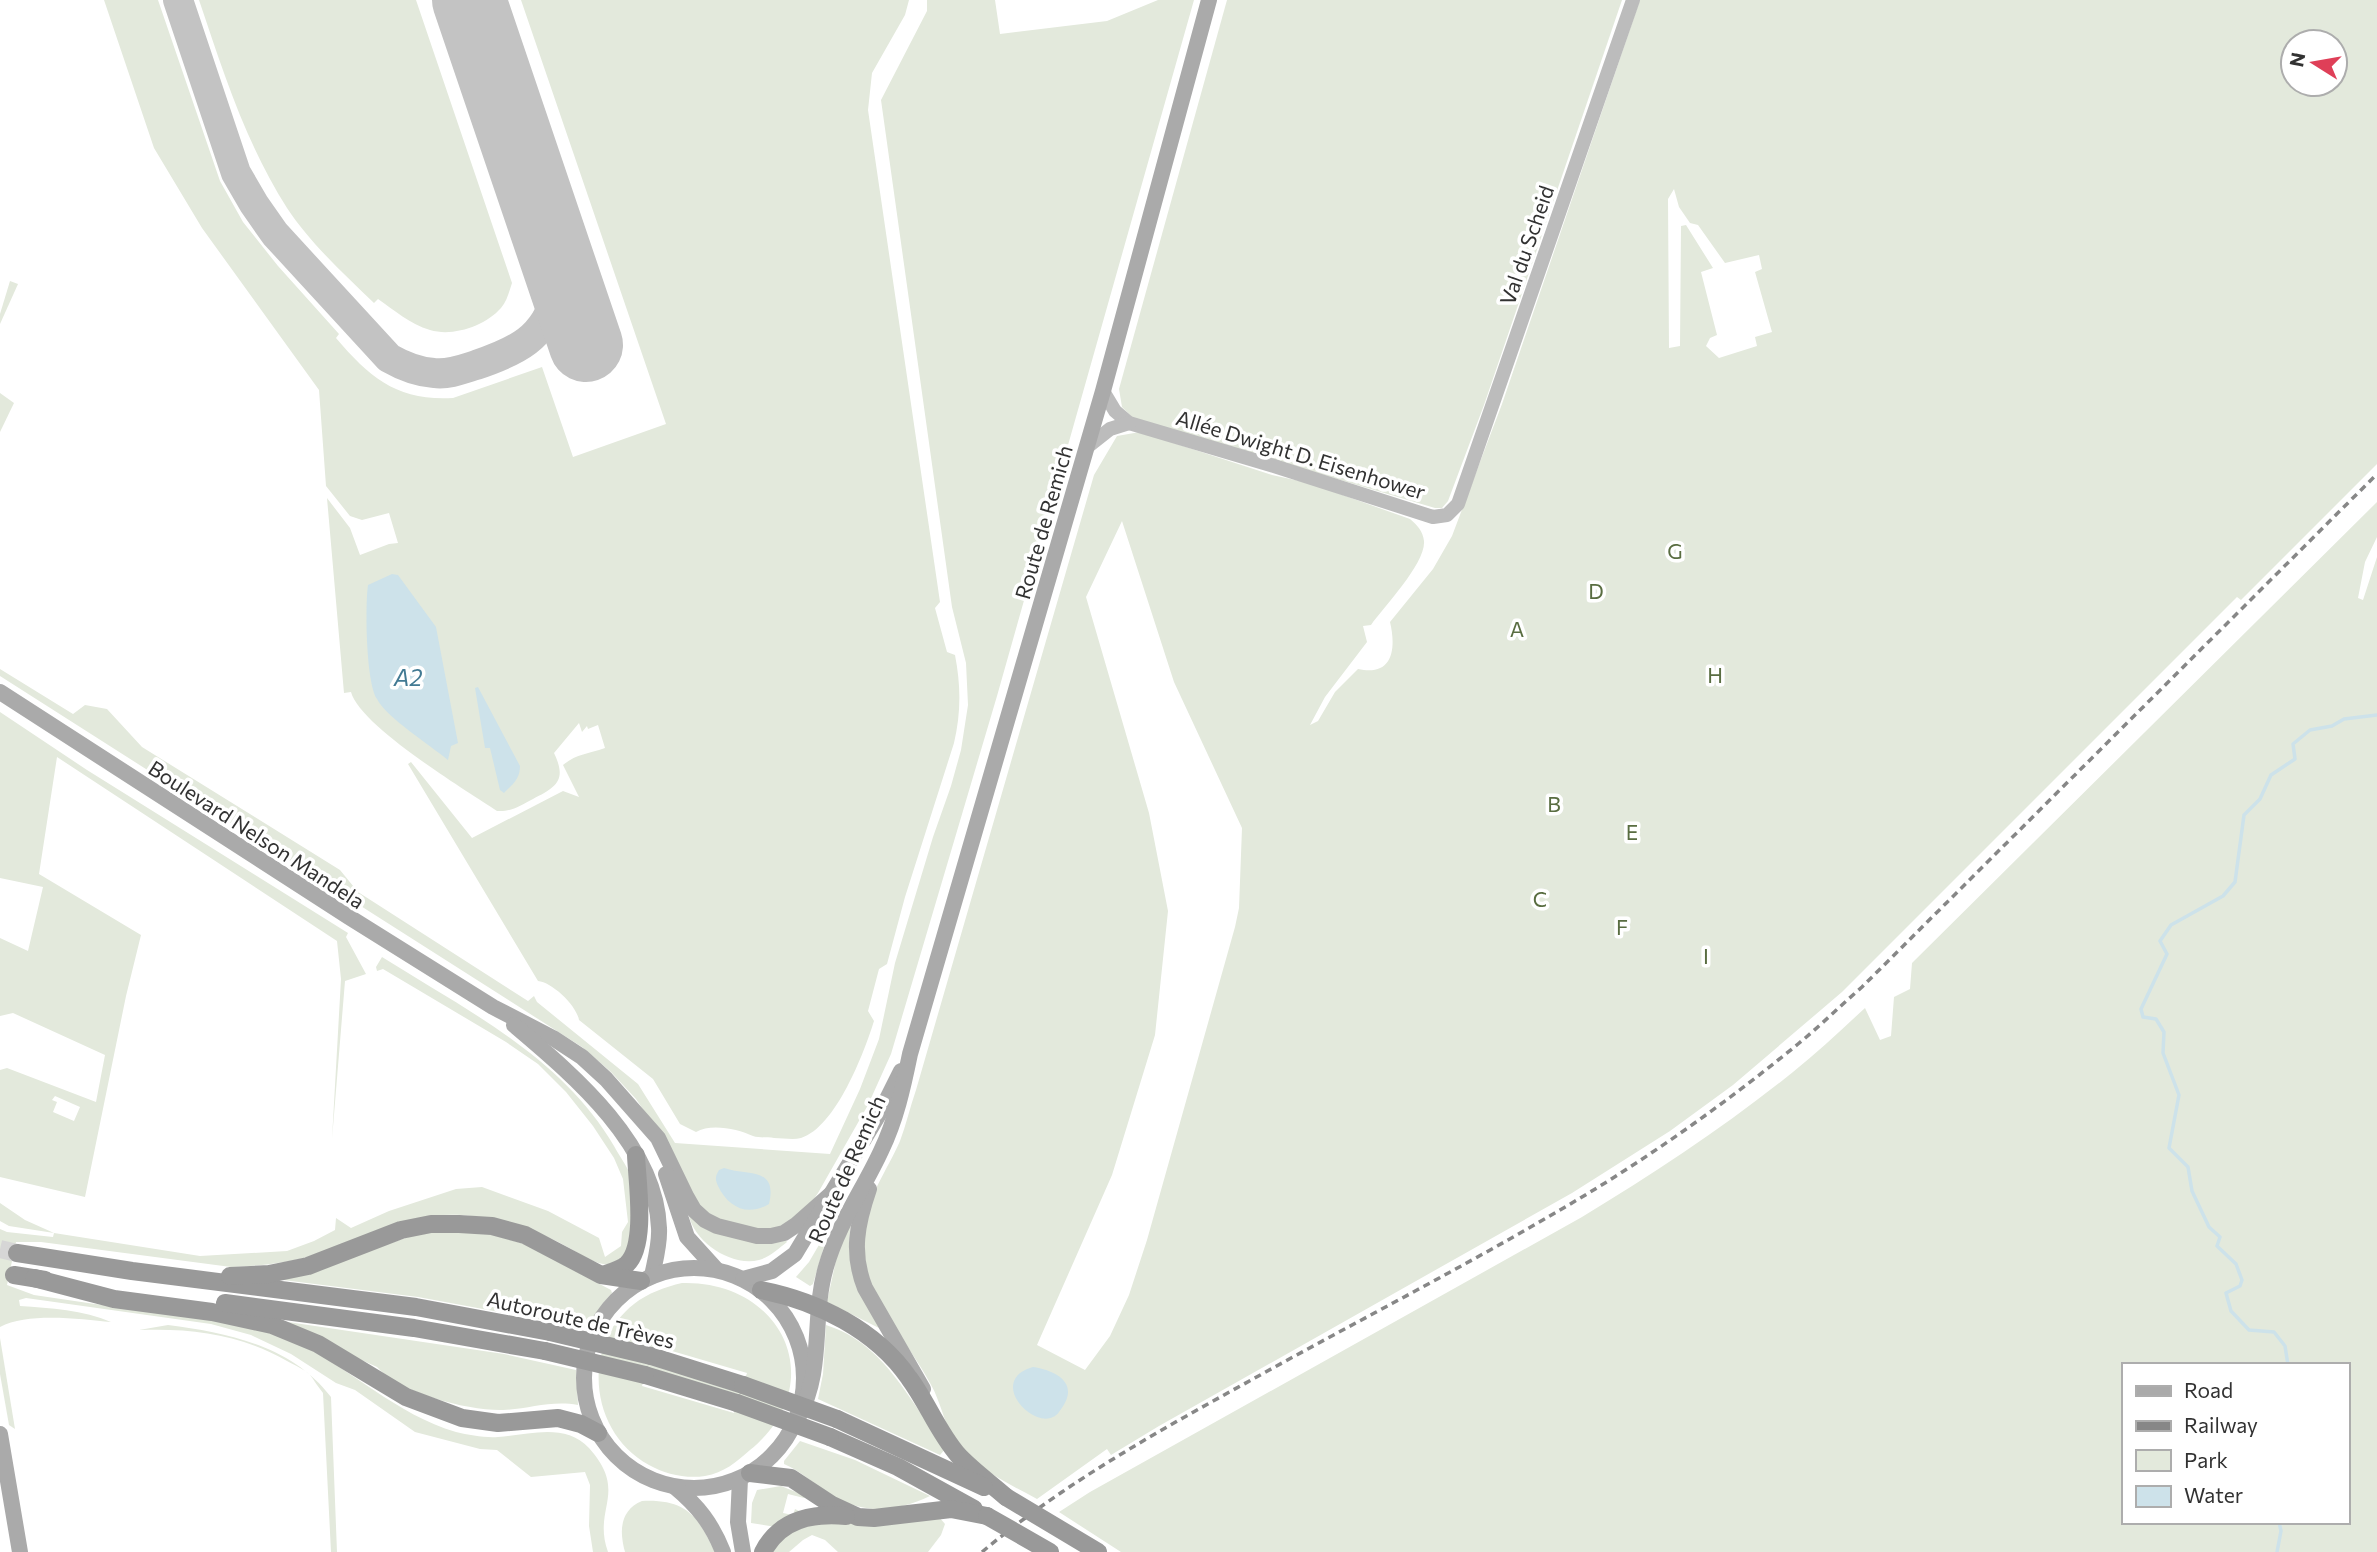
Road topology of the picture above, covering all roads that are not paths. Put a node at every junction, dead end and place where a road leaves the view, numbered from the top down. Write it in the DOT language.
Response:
graph roads {
  1 [pos="1209,0"];
  2 [pos="1633,0"];
  3 [pos="1103,391"];
  4 [pos="1129,423"];
  5 [pos="1086,448"];
  6 [pos="1458,504"];
  7 [pos="0,692"];
  8 [pos="493,1007"];
  9 [pos="910,1054"];
  10 [pos="640,1120"];
  11 [pos="894,1122"];
  12 [pos="636,1155"];
  13 [pos="831,1194"];
  14 [pos="17,1252"];
  15 [pos="716,1269"];
  16 [pos="132,1271"];
  17 [pos="13,1275"];
  18 [pos="601,1275"];
  19 [pos="34,1278"];
  20 [pos="646,1278"];
  21 [pos="743,1279"];
  22 [pos="761,1290"];
  23 [pos="818,1308"];
  24 [pos="936,1420"];
  25 [pos="795,1423"];
  26 [pos="598,1433"];
  27 [pos="0,1434"];
  28 [pos="745,1476"];
  29 [pos="675,1488"];
  30 [pos="1006,1497"];
  31 [pos="987,1516"];
  32 [pos="858,1517"];
  33 [pos="20,1552"];
  34 [pos="723,1552"];
  35 [pos="743,1552"];
  36 [pos="763,1552"];
  37 [pos="1050,1552"];
  38 [pos="1098,1552"];
  1 -- 3 [label="main road, Route de Remich"];
  2 -- 6 [label="main road, Val du Scheid"];
  3 -- 4 [label="main road"];
  3 -- 5 [label="main road, Route de Remich"];
  4 -- 5 [label="main road"];
  4 -- 6 [label="main road, Allée Dwight D. Eisenhower"];
  5 -- 9 [label="main road, Route de Remich"];
  7 -- 8 [label="main road, Boulevard Nelson Mandela"];
  8 -- 10 [label="main road, Boulevard Nelson Mandela"];
  8 -- 12 [label="main road, Boulevard Nelson Mandela"];
  9 -- 11 [label="main road, Route de Remich"];
  9 -- 13 [label="main road, Route de Remich"];
  10 -- 13 [label="main road, Boulevard Nelson Mandela"];
  10 -- 15 [label="main road, Boulevard Nelson Mandela"];
  11 -- 23 [label="main road, Route de Remich"];
  11 -- 24 [label="main road"];
  12 -- 18 [label="highway"];
  12 -- 20 [label="main road, Boulevard Nelson Mandela"];
  13 -- 21 [label="main road, Route de Remich"];
  14 -- 16 [label="highway, Autoroute de Trèves"];
  15 -- 20 [label="main road"];
  15 -- 21 [label="main road"];
  16 -- 18 [label="highway"];
  16 -- 30 [label="highway, Autoroute de Trèves, bridge"];
  17 -- 19 [label="highway, Autoroute de Trèves"];
  18 -- 20 [label="highway"];
  19 -- 26 [label="highway"];
  19 -- 31 [label="highway, Autoroute de Trèves, bridge"];
  20 -- 26 [label="main road"];
  21 -- 22 [label="main road"];
  22 -- 23 [label="highway"];
  22 -- 25 [label="main road"];
  23 -- 24 [label="highway"];
  23 -- 25 [label="main road, Route de Remich"];
  24 -- 30 [label="highway"];
  25 -- 28 [label="main road"];
  26 -- 29 [label="main road"];
  27 -- 33 [label="main road"];
  28 -- 29 [label="main road"];
  28 -- 32 [label="highway"];
  28 -- 35 [label="main road"];
  29 -- 34 [label="main road"];
  30 -- 38 [label="highway, Autoroute de Trèves, bridge"];
  31 -- 32 [label="highway"];
  31 -- 37 [label="highway, Autoroute de Trèves, bridge"];
  32 -- 36 [label="highway"];
}
